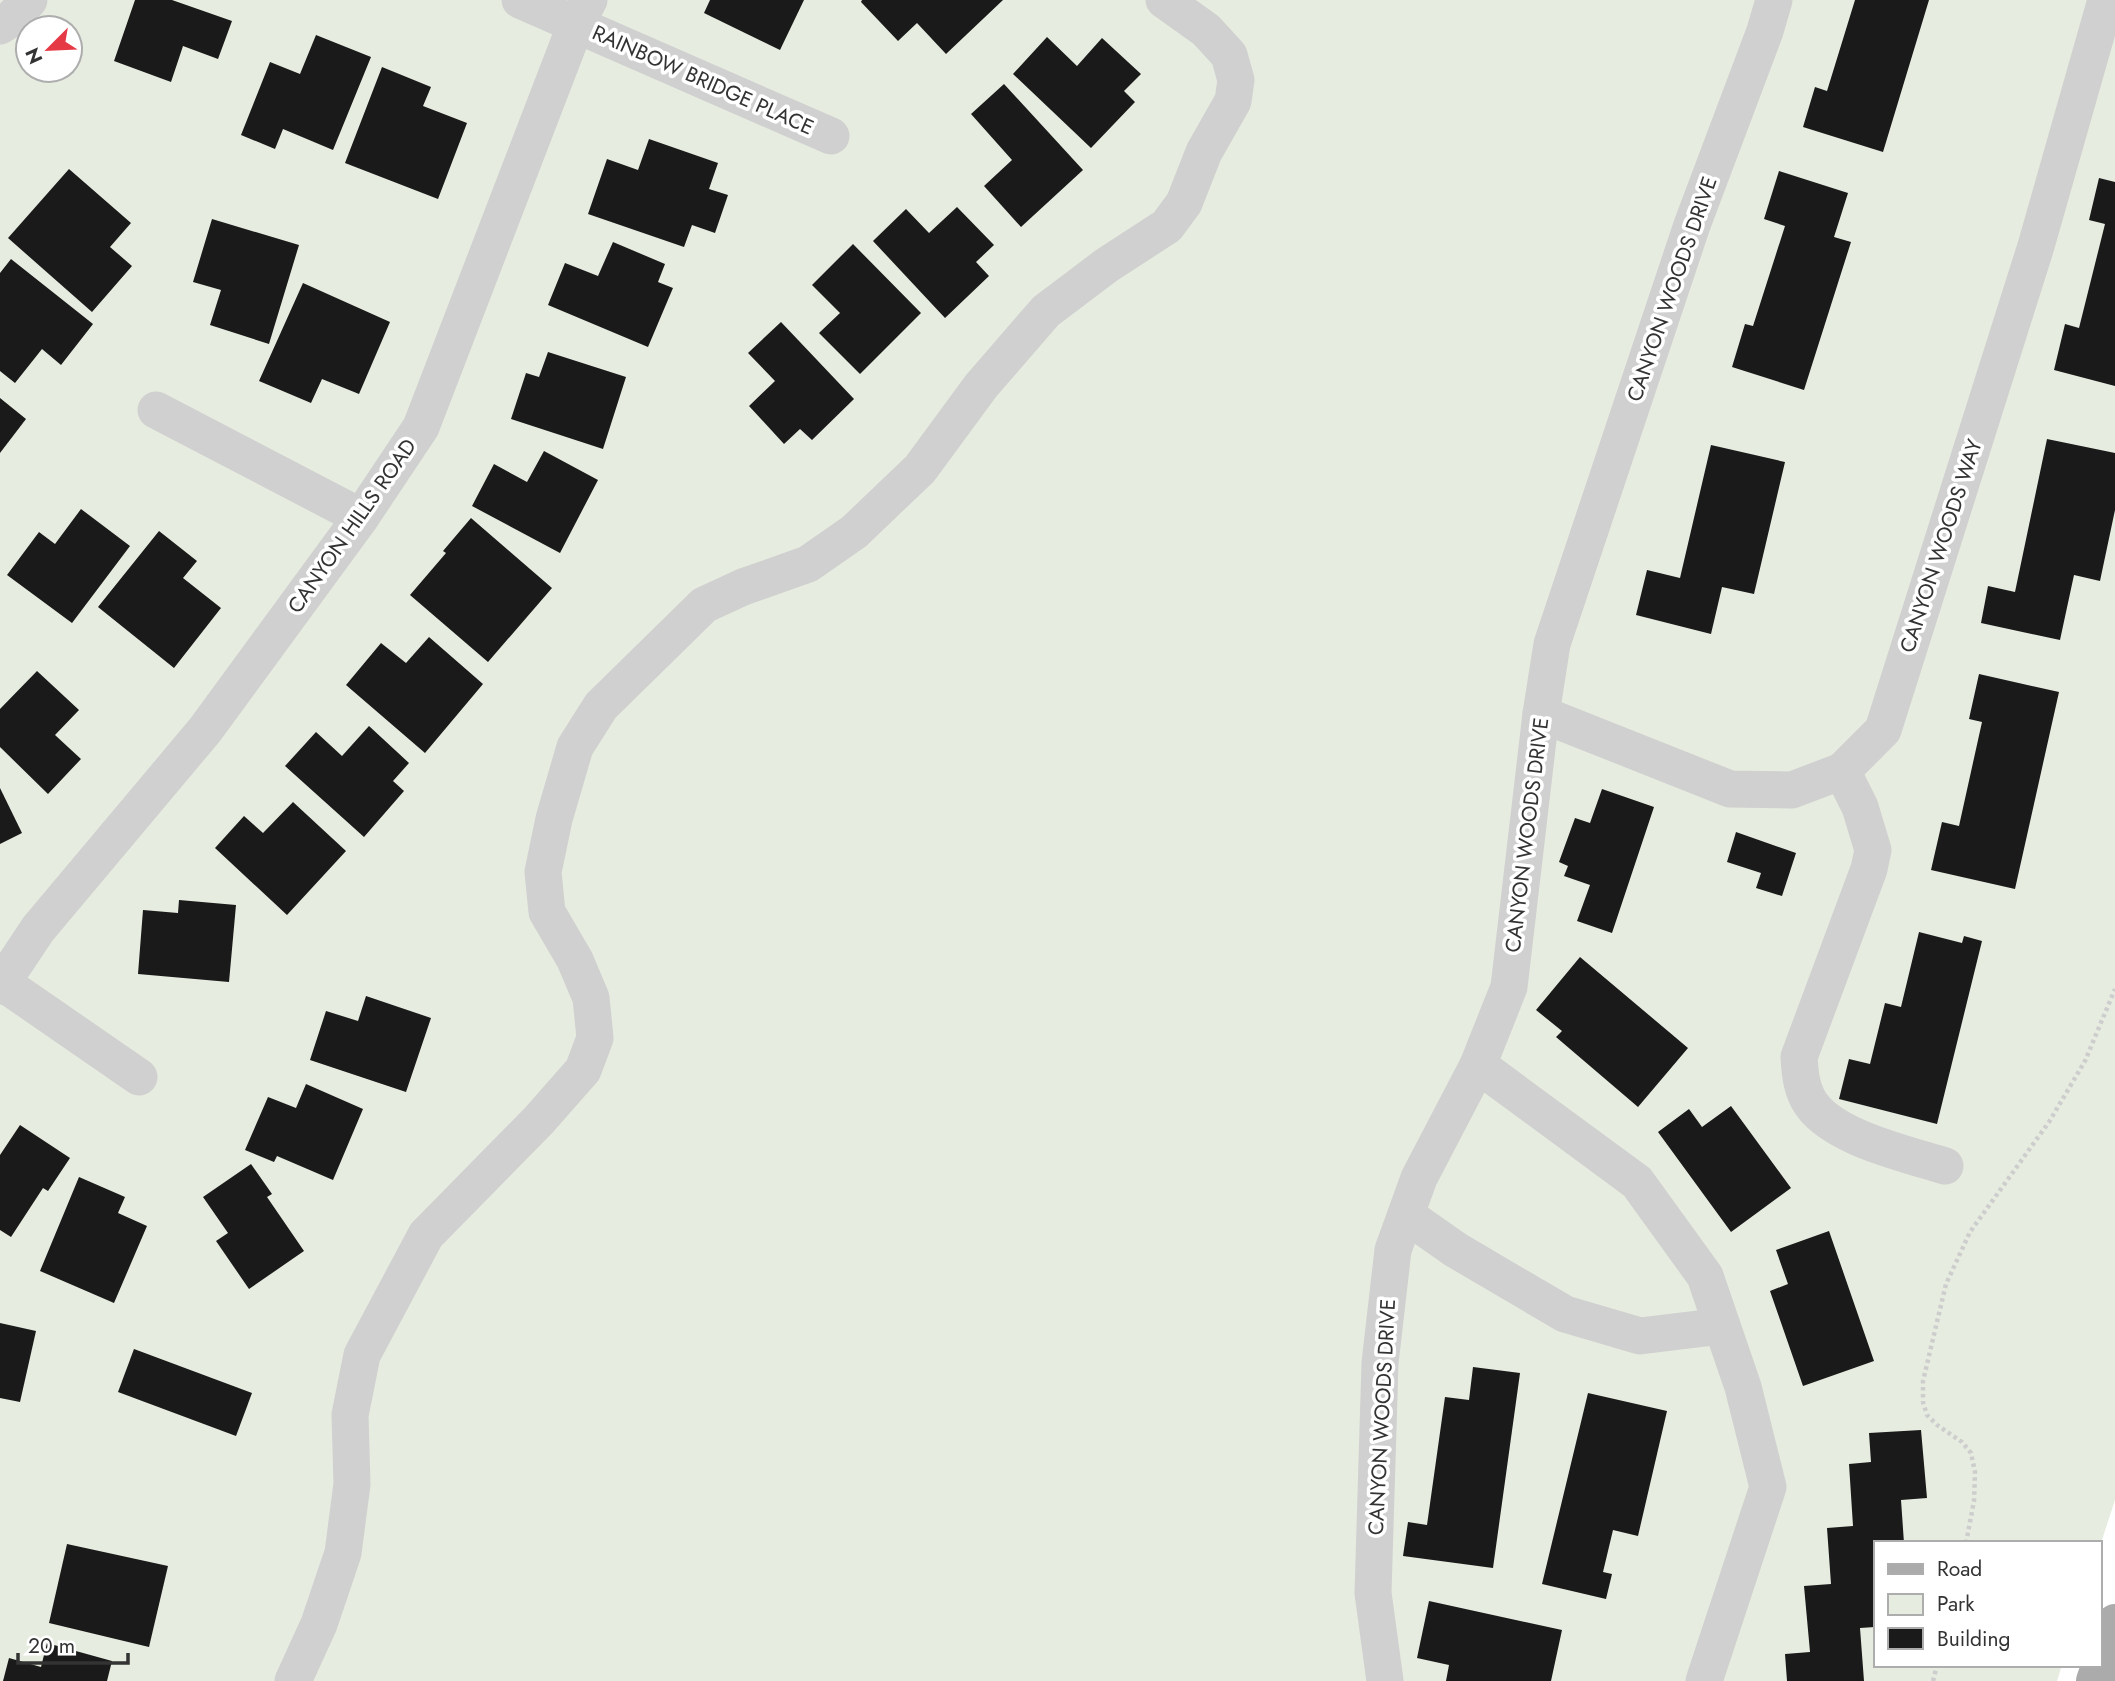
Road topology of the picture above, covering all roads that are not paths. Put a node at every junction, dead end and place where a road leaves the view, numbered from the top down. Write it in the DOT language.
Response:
graph roads {
  1 [pos="29,0"];
  2 [pos="520,0"];
  3 [pos="1164,0"];
  4 [pos="1774,0"];
  5 [pos="2106,0"];
  6 [pos="582,12"];
  7 [pos="0,26"];
  8 [pos="831,136"];
  9 [pos="156,410"];
  10 [pos="361,517"];
  11 [pos="1541,714"];
  12 [pos="1842,771"];
  13 [pos="1,983"];
  14 [pos="1478,1065"];
  15 [pos="139,1077"];
  16 [pos="1945,1166"];
  17 [pos="1406,1215"];
  18 [pos="1722,1326"];
  19 [pos="2115,1623"];
  20 [pos="2101,1664"];
  21 [pos="293,1681"];
  22 [pos="1385,1681"];
  23 [pos="1704,1681"];
  1 -- 7 [label="street"];
  2 -- 6 [label="street, RAINBOW BRIDGE PLACE"];
  3 -- 21 [label="street"];
  4 -- 11 [label="street, CANYON WOODS DRIVE"];
  5 -- 12 [label="street, CANYON WOODS WAY"];
  6 -- 8 [label="street, RAINBOW BRIDGE PLACE"];
  6 -- 10 [label="street, CANYON HILLS ROAD"];
  9 -- 10 [label="street"];
  10 -- 13 [label="street, CANYON HILLS ROAD"];
  11 -- 12 [label="street, CANYON WOODS WAY"];
  11 -- 14 [label="street, CANYON WOODS DRIVE"];
  12 -- 16 [label="street"];
  13 -- 15 [label="street"];
  14 -- 17 [label="street, CANYON WOODS DRIVE"];
  14 -- 18 [label="street"];
  17 -- 18 [label="street"];
  17 -- 22 [label="street, CANYON WOODS DRIVE"];
  18 -- 23 [label="street"];
  19 -- 20 [label="main road"];
}
